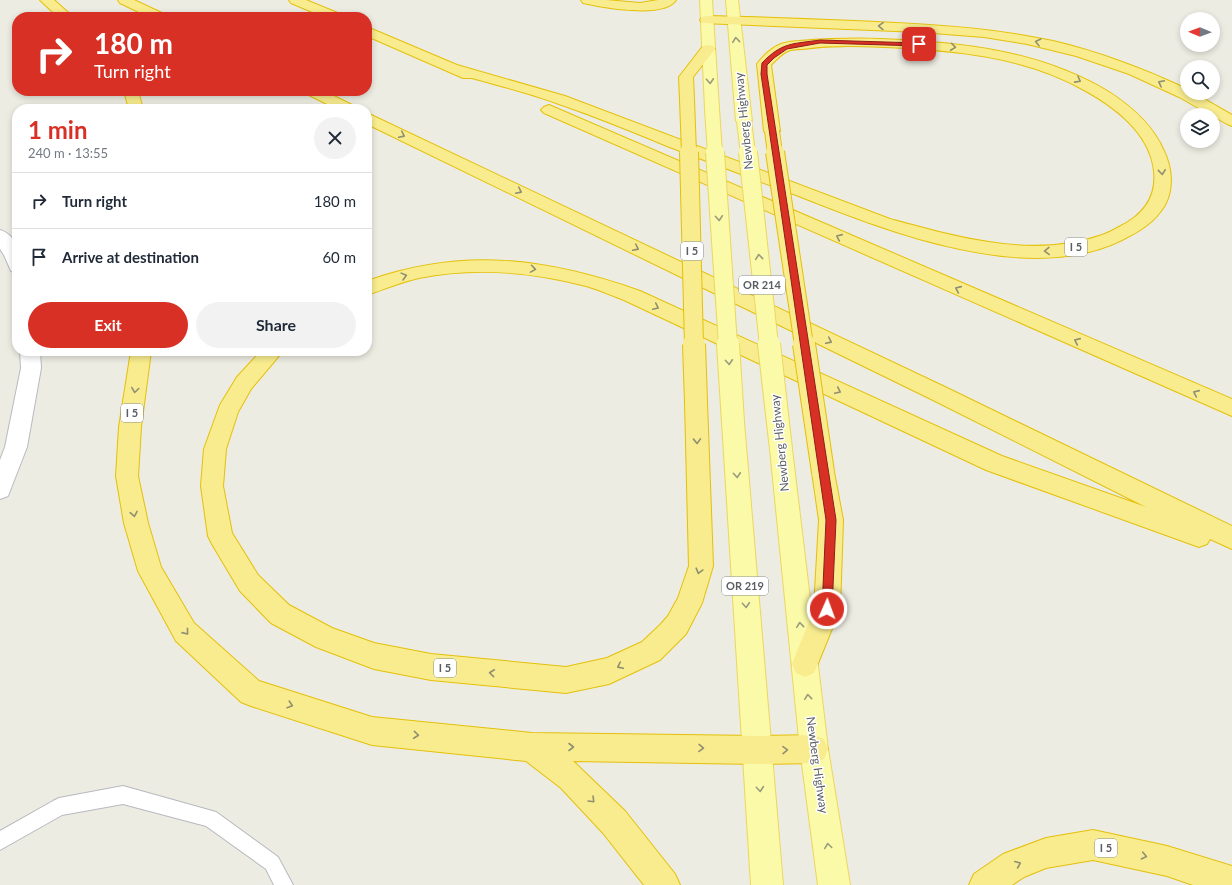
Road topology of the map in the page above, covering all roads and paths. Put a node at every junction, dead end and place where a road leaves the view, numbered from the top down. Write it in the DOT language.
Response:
graph roads {
  1 [pos="46,0"];
  2 [pos="124,0"];
  3 [pos="295,0"];
  4 [pos="587,0"];
  5 [pos="670,0"];
  6 [pos="706,0"];
  7 [pos="732,0"];
  8 [pos="60,12"];
  9 [pos="149,12"];
  10 [pos="323,12"];
  11 [pos="707,20"];
  12 [pos="735,21"];
  13 [pos="372,33"];
  14 [pos="708,49"];
  15 [pos="456,69"];
  16 [pos="322,96"];
  17 [pos="339,104"];
  18 [pos="372,120"];
  19 [pos="1232,121"];
  20 [pos="0,236"];
  21 [pos="12,253"];
  22 [pos="372,286"];
  23 [pos="30,356"];
  24 [pos="140,356"];
  25 [pos="268,356"];
  26 [pos="1232,408"];
  27 [pos="733,422"];
  28 [pos="0,489"];
  29 [pos="1232,538"];
  30 [pos="1232,547"];
  31 [pos="805,664"];
  32 [pos="532,747"];
  33 [pos="814,749"];
  34 [pos="756,750"];
  35 [pos="0,841"];
  36 [pos="1232,882"];
  37 [pos="284,885"];
  38 [pos="664,885"];
  39 [pos="767,885"];
  40 [pos="834,885"];
  41 [pos="985,885"];
  1 -- 8 [label="highway"];
  2 -- 9 [label="highway"];
  3 -- 10 [label="highway"];
  4 -- 5 [label="highway"];
  6 -- 11 [label="main road, OR 214"];
  7 -- 12 [label="main road, Newberg Highway / OR 214"];
  11 -- 12 [label="highway"];
  11 -- 14 [label="main road, OR 214"];
  19 -- 12 [label="highway, one-way"];
  31 -- 12 [label="main road, Newberg Highway / OR 214, one-way, bridge"];
  13 -- 15 [label="highway, I 5"];
  14 -- 25 [label="highway, I 5, one-way, bridge"];
  14 -- 27 [label="main road, OR 214, one-way, bridge"];
  26 -- 15 [label="highway, I 5, one-way"];
  31 -- 15 [label="highway, I 5, one-way, bridge"];
  16 -- 17 [label="highway"];
  18 -- 29 [label="highway, I 5, one-way"];
  20 -- 21 [label="main road"];
  22 -- 30 [label="highway, one-way"];
  23 -- 28 [label="main road"];
  24 -- 32 [label="highway, I 5, one-way"];
  27 -- 34 [label="main road, OR 219, one-way"];
  33 -- 31 [label="main road, Newberg Highway, one-way"];
  32 -- 34 [label="highway, I 5, one-way"];
  32 -- 38 [label="highway, one-way"];
  34 -- 33 [label="highway, I 5, one-way"];
  40 -- 33 [label="main road, Newberg Highway, one-way"];
  34 -- 39 [label="main road, OR 219, one-way"];
  35 -- 37 [label="lane"];
  41 -- 36 [label="highway, I 5, one-way"];
}
